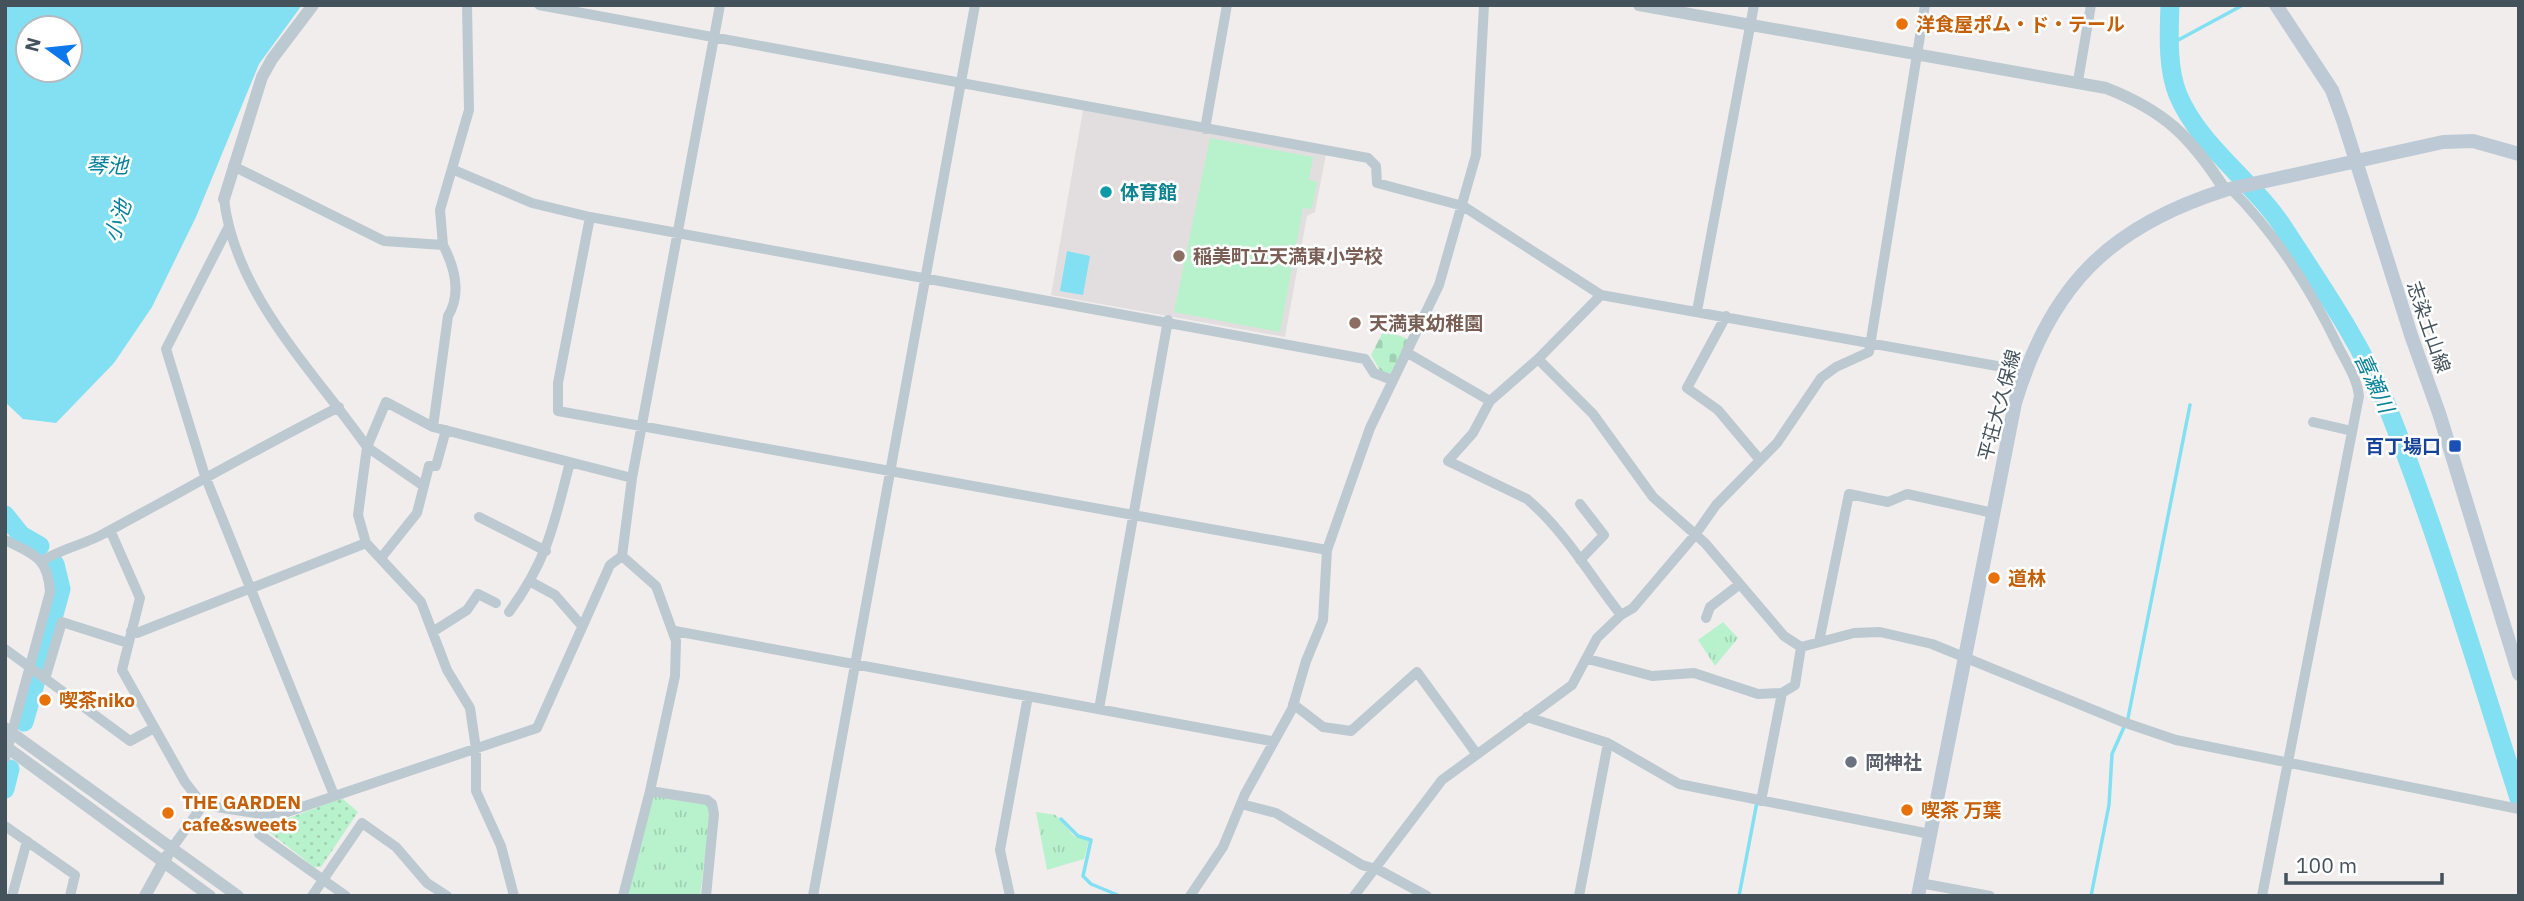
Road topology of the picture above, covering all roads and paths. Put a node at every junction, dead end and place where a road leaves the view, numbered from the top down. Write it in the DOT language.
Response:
graph roads {
  1 [pos="313,5"];
  2 [pos="467,5"];
  3 [pos="539,5"];
  4 [pos="720,5"];
  5 [pos="975,5"];
  6 [pos="1227,5"];
  7 [pos="1485,5"];
  8 [pos="1639,5"];
  9 [pos="1754,5"];
  10 [pos="1925,5"];
  11 [pos="2091,5"];
  12 [pos="2281,7"];
  13 [pos="1751,24"];
  14 [pos="714,39"];
  15 [pos="1917,53"];
  16 [pos="2077,81"];
  17 [pos="961,83"];
  18 [pos="1205,129"];
  19 [pos="2519,154"];
  20 [pos="2356,161"];
  21 [pos="233,166"];
  22 [pos="454,170"];
  23 [pos="2229,189"];
  24 [pos="224,199"];
  25 [pos="1462,206"];
  26 [pos="590,217"];
  27 [pos="229,226"];
  28 [pos="680,233"];
  29 [pos="443,245"];
  30 [pos="924,278"];
  31 [pos="1601,295"];
  32 [pos="1697,311"];
  33 [pos="1726,316"];
  34 [pos="1168,320"];
  35 [pos="1869,341"];
  36 [pos="1406,352"];
  37 [pos="1538,359"];
  38 [pos="2025,371"];
  39 [pos="1392,380"];
  40 [pos="1490,401"];
  41 [pos="339,407"];
  42 [pos="2313,422"];
  43 [pos="643,426"];
  44 [pos="433,427"];
  45 [pos="446,430"];
  46 [pos="2352,431"];
  47 [pos="367,447"];
  48 [pos="1760,460"];
  49 [pos="570,462"];
  50 [pos="890,472"];
  51 [pos="205,476"];
  52 [pos="632,478"];
  53 [pos="422,485"];
  54 [pos="1580,504"];
  55 [pos="1993,513"];
  56 [pos="1133,516"];
  57 [pos="479,517"];
  58 [pos="110,530"];
  59 [pos="1695,535"];
  60 [pos="5,540"];
  61 [pos="366,543"];
  62 [pos="1326,550"];
  63 [pos="546,551"];
  64 [pos="622,556"];
  65 [pos="381,558"];
  66 [pos="1580,560"];
  67 [pos="42,561"];
  68 [pos="531,582"];
  69 [pos="1740,584"];
  70 [pos="249,587"];
  71 [pos="496,603"];
  72 [pos="509,612"];
  73 [pos="1621,614"];
  74 [pos="1706,618"];
  75 [pos="582,626"];
  76 [pos="131,631"];
  77 [pos="434,631"];
  78 [pos="675,631"];
  79 [pos="1819,642"];
  80 [pos="128,643"];
  81 [pos="1801,647"];
  82 [pos="5,649"];
  83 [pos="1965,658"];
  84 [pos="1588,659"];
  85 [pos="853,665"];
  86 [pos="30,668"];
  87 [pos="2519,674"];
  88 [pos="45,678"];
  89 [pos="1782,693"];
  90 [pos="1028,696"];
  91 [pos="1293,704"];
  92 [pos="1099,709"];
  93 [pos="1527,717"];
  94 [pos="154,728"];
  95 [pos="9,730"];
  96 [pos="1271,741"];
  97 [pos="1608,743"];
  98 [pos="476,749"];
  99 [pos="6,751"];
  100 [pos="1476,753"];
  101 [pos="2287,764"];
  102 [pos="650,791"];
  103 [pos="334,794"];
  104 [pos="1761,801"];
  105 [pos="1241,804"];
  106 [pos="203,805"];
  107 [pos="2519,809"];
  108 [pos="261,814"];
  109 [pos="5,826"];
  110 [pos="1930,834"];
  111 [pos="27,841"];
  112 [pos="172,848"];
  113 [pos="162,863"];
  114 [pos="1372,869"];
  115 [pos="324,880"];
  116 [pos="1919,889"];
  117 [pos="12,896"];
  118 [pos="70,896"];
  119 [pos="145,896"];
  120 [pos="210,896"];
  121 [pos="238,896"];
  122 [pos="312,896"];
  123 [pos="346,896"];
  124 [pos="447,896"];
  125 [pos="514,896"];
  126 [pos="623,896"];
  127 [pos="706,896"];
  128 [pos="813,896"];
  129 [pos="1010,896"];
  130 [pos="1190,896"];
  131 [pos="1354,896"];
  132 [pos="1427,896"];
  133 [pos="1579,896"];
  134 [pos="1990,896"];
  135 [pos="2262,896"];
  1 -- 21 [label="street"];
  2 -- 22 [label="street"];
  3 -- 14 [label="street"];
  4 -- 14 [label="street"];
  5 -- 17 [label="street"];
  6 -- 18 [label="street"];
  7 -- 25 [label="street"];
  8 -- 13 [label="street"];
  9 -- 13 [label="street"];
  10 -- 15 [label="street"];
  11 -- 16 [label="street"];
  12 -- 20 [label="main road, 志染土山線"];
  13 -- 15 [label="street"];
  13 -- 32 [label="street"];
  14 -- 17 [label="street"];
  14 -- 28 [label="street"];
  15 -- 16 [label="street"];
  15 -- 35 [label="street"];
  16 -- 23 [label="street"];
  17 -- 18 [label="street"];
  17 -- 30 [label="street"];
  18 -- 25 [label="street"];
  19 -- 20 [label="main road, 平荘大久保線"];
  20 -- 23 [label="main road, 平荘大久保線"];
  20 -- 87 [label="main road, 志染土山線"];
  21 -- 24 [label="street"];
  21 -- 29 [label="street"];
  22 -- 26 [label="street"];
  22 -- 29 [label="street"];
  23 -- 38 [label="main road, 平荘大久保線"];
  23 -- 46 [label="street"];
  24 -- 27 [label="street"];
  25 -- 31 [label="street"];
  25 -- 36 [label="street"];
  26 -- 28 [label="street"];
  26 -- 43 [label="street"];
  27 -- 41 [label="street"];
  27 -- 51 [label="street"];
  28 -- 30 [label="street"];
  28 -- 43 [label="street"];
  29 -- 44 [label="street"];
  30 -- 34 [label="street"];
  30 -- 50 [label="street"];
  31 -- 32 [label="street"];
  31 -- 37 [label="street"];
  32 -- 33 [label="street"];
  33 -- 35 [label="street"];
  33 -- 48 [label="street"];
  34 -- 39 [label="street"];
  34 -- 56 [label="street"];
  35 -- 38 [label="street"];
  35 -- 48 [label="street"];
  36 -- 39 [label="street"];
  36 -- 40 [label="street"];
  37 -- 40 [label="street"];
  37 -- 59 [label="street"];
  38 -- 55 [label="main road, 平荘大久保線"];
  39 -- 62 [label="street"];
  40 -- 66 [label="street"];
  41 -- 47 [label="street"];
  41 -- 51 [label="street"];
  42 -- 46 [label="street"];
  43 -- 50 [label="street"];
  43 -- 52 [label="street"];
  44 -- 45 [label="street"];
  44 -- 47 [label="street"];
  45 -- 49 [label="street"];
  45 -- 53 [label="street"];
  46 -- 101 [label="street"];
  47 -- 53 [label="street"];
  47 -- 61 [label="street"];
  48 -- 59 [label="street"];
  49 -- 52 [label="street"];
  49 -- 63 [label="street"];
  50 -- 56 [label="street"];
  50 -- 85 [label="street"];
  51 -- 58 [label="street"];
  51 -- 70 [label="street"];
  52 -- 64 [label="street"];
  53 -- 65 [label="street"];
  54 -- 66 [label="street"];
  55 -- 79 [label="street"];
  55 -- 83 [label="main road, 平荘大久保線"];
  56 -- 62 [label="street"];
  56 -- 92 [label="street"];
  57 -- 63 [label="street"];
  58 -- 67 [label="street"];
  58 -- 76 [label="street"];
  59 -- 69 [label="street"];
  59 -- 73 [label="street"];
  60 -- 67 [label="street"];
  61 -- 65 [label="street"];
  61 -- 70 [label="street"];
  62 -- 91 [label="street"];
  63 -- 68 [label="street"];
  64 -- 75 [label="street"];
  64 -- 78 [label="street"];
  65 -- 77 [label="street"];
  66 -- 73 [label="street"];
  67 -- 86 [label="street"];
  68 -- 72 [label="street"];
  68 -- 75 [label="street"];
  69 -- 74 [label="street"];
  69 -- 81 [label="street"];
  70 -- 76 [label="street"];
  70 -- 103 [label="street"];
  71 -- 77 [label="street"];
  73 -- 84 [label="street"];
  75 -- 98 [label="street"];
  76 -- 80 [label="street"];
  77 -- 98 [label="street"];
  78 -- 85 [label="street"];
  78 -- 102 [label="street"];
  79 -- 81 [label="street"];
  79 -- 83 [label="street"];
  80 -- 88 [label="street"];
  80 -- 94 [label="street"];
  81 -- 89 [label="street"];
  82 -- 86 [label="street"];
  83 -- 101 [label="street"];
  83 -- 110 [label="main road, 平荘大久保線"];
  84 -- 89 [label="street"];
  84 -- 93 [label="street"];
  85 -- 90 [label="street"];
  85 -- 128 [label="street"];
  86 -- 88 [label="street"];
  86 -- 95 [label="street"];
  88 -- 94 [label="street"];
  89 -- 104 [label="street"];
  90 -- 92 [label="street"];
  90 -- 129 [label="street"];
  91 -- 96 [label="street"];
  91 -- 100 [label="street"];
  92 -- 96 [label="street"];
  93 -- 97 [label="street"];
  93 -- 100 [label="street"];
  94 -- 106 [label="street"];
  95 -- 99 [label="street"];
  95 -- 112 [label="street"];
  96 -- 105 [label="street"];
  97 -- 104 [label="street"];
  97 -- 133 [label="street"];
  98 -- 103 [label="street"];
  98 -- 125 [label="street"];
  99 -- 113 [label="street"];
  100 -- 114 [label="street"];
  101 -- 107 [label="street"];
  101 -- 135 [label="street"];
  102 -- 126 [label="street"];
  102 -- 127 [label="street"];
  103 -- 108 [label="street"];
  104 -- 110 [label="street"];
  105 -- 114 [label="street"];
  105 -- 130 [label="street"];
  106 -- 108 [label="street"];
  106 -- 112 [label="street"];
  108 -- 115 [label="street"];
  109 -- 111 [label="street"];
  110 -- 116 [label="main road, 平荘大久保線"];
  111 -- 117 [label="street"];
  111 -- 118 [label="street"];
  112 -- 113 [label="street"];
  112 -- 121 [label="street"];
  113 -- 119 [label="street"];
  113 -- 120 [label="street"];
  114 -- 131 [label="street"];
  114 -- 132 [label="street"];
  115 -- 122 [label="street"];
  115 -- 123 [label="street"];
  115 -- 124 [label="street"];
  116 -- 134 [label="street"];
}
